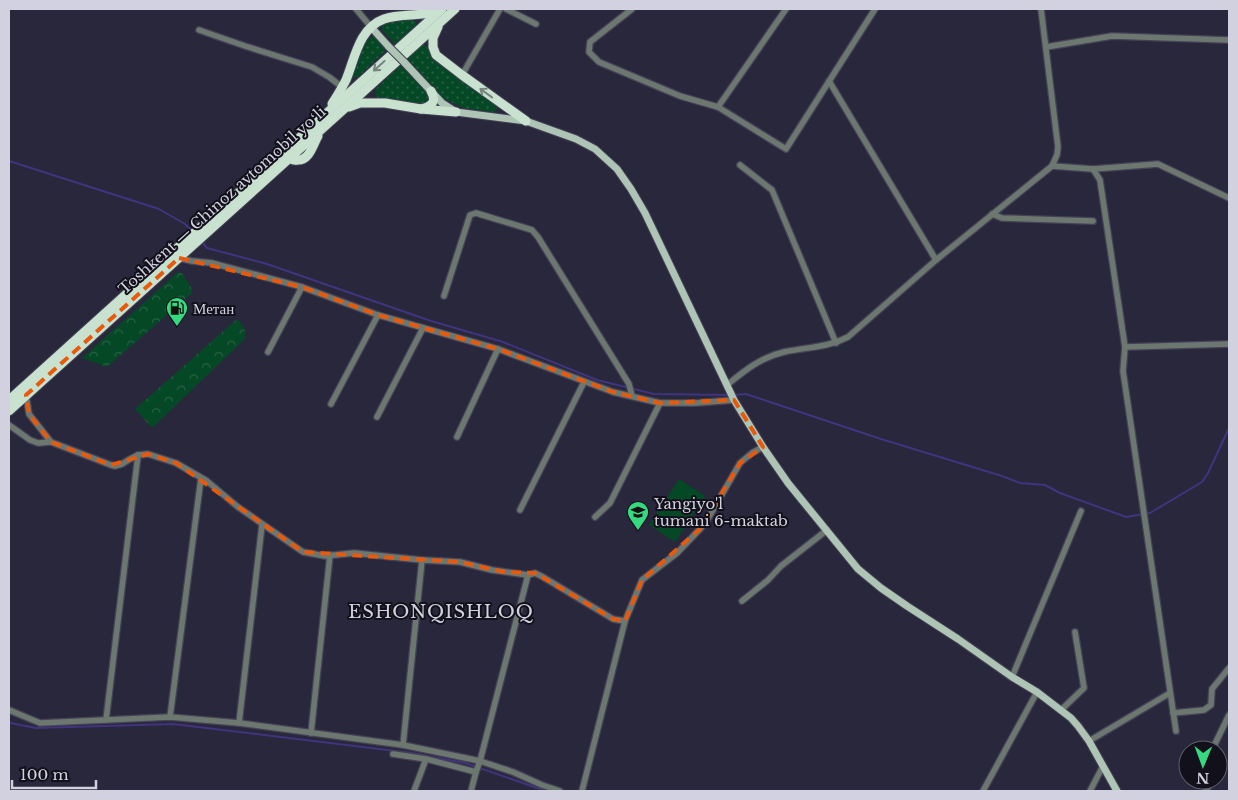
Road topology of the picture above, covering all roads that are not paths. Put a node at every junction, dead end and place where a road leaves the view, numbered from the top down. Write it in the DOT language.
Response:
graph roads {
  1 [pos="356,9"];
  2 [pos="442,9"];
  3 [pos="454,9"];
  4 [pos="500,9"];
  5 [pos="506,9"];
  6 [pos="632,9"];
  7 [pos="786,9"];
  8 [pos="874,9"];
  9 [pos="1041,9"];
  10 [pos="442,20"];
  11 [pos="536,24"];
  12 [pos="371,27"];
  13 [pos="199,30"];
  14 [pos="1229,40"];
  15 [pos="1046,47"];
  16 [pos="462,75"];
  17 [pos="829,81"];
  18 [pos="342,88"];
  19 [pos="431,91"];
  20 [pos="718,107"];
  21 [pos="421,109"];
  22 [pos="342,110"];
  23 [pos="456,112"];
  24 [pos="327,113"];
  25 [pos="526,122"];
  26 [pos="288,154"];
  27 [pos="740,165"];
  28 [pos="1052,166"];
  29 [pos="1093,169"];
  30 [pos="1229,198"];
  31 [pos="992,214"];
  32 [pos="1093,221"];
  33 [pos="182,252"];
  34 [pos="936,260"];
  35 [pos="302,287"];
  36 [pos="444,296"];
  37 [pos="378,315"];
  38 [pos="423,328"];
  39 [pos="836,343"];
  40 [pos="1229,344"];
  41 [pos="1125,347"];
  42 [pos="498,349"];
  43 [pos="268,352"];
  44 [pos="584,382"];
  45 [pos="728,388"];
  46 [pos="26,395"];
  47 [pos="632,396"];
  48 [pos="9,400"];
  49 [pos="734,400"];
  50 [pos="660,402"];
  51 [pos="331,404"];
  52 [pos="9,411"];
  53 [pos="377,417"];
  54 [pos="9,425"];
  55 [pos="456,437"];
  56 [pos="51,442"];
  57 [pos="762,447"];
  58 [pos="138,455"];
  59 [pos="201,478"];
  60 [pos="520,510"];
  61 [pos="1082,511"];
  62 [pos="595,517"];
  63 [pos="262,525"];
  64 [pos="827,530"];
  65 [pos="330,555"];
  66 [pos="422,560"];
  67 [pos="528,575"];
  68 [pos="742,601"];
  69 [pos="625,621"];
  70 [pos="1074,632"];
  71 [pos="1229,668"];
  72 [pos="1012,676"];
  73 [pos="1037,692"];
  74 [pos="1170,693"];
  75 [pos="9,710"];
  76 [pos="1061,710"];
  77 [pos="1173,713"];
  78 [pos="1229,715"];
  79 [pos="170,717"];
  80 [pos="106,720"];
  81 [pos="239,723"];
  82 [pos="1176,731"];
  83 [pos="311,733"];
  84 [pos="1089,740"];
  85 [pos="1217,740"];
  86 [pos="403,745"];
  87 [pos="393,754"];
  88 [pos="426,759"];
  89 [pos="480,761"];
  90 [pos="1103,766"];
  91 [pos="476,772"];
  92 [pos="414,791"];
  93 [pos="471,791"];
  94 [pos="560,791"];
  95 [pos="582,791"];
  96 [pos="983,791"];
  97 [pos="1090,791"];
  98 [pos="1117,791"];
  1 -- 12 [label="street"];
  2 -- 12 [label="highway"];
  2 -- 24 [label="highway, Toshkent — Chinoz avtomobil yoʻli, one-way"];
  3 -- 10 [label="highway, Toshkent — Chinoz avtomobil yoʻli"];
  4 -- 16 [label="street"];
  5 -- 11 [label="street"];
  6 -- 20 [label="street"];
  7 -- 20 [label="street"];
  8 -- 17 [label="street"];
  9 -- 15 [label="street"];
  10 -- 16 [label="highway"];
  10 -- 22 [label="highway, Toshkent — Chinoz avtomobil yoʻli"];
  12 -- 18 [label="highway"];
  12 -- 19 [label="main road, bridge"];
  13 -- 18 [label="street"];
  14 -- 15 [label="street"];
  15 -- 28 [label="street"];
  25 -- 16 [label="highway, one-way"];
  17 -- 20 [label="street"];
  17 -- 34 [label="street"];
  18 -- 24 [label="highway"];
  19 -- 21 [label="highway"];
  19 -- 23 [label="main road"];
  21 -- 22 [label="highway"];
  21 -- 23 [label="highway"];
  22 -- 26 [label="highway, Toshkent — Chinoz avtomobil yoʻli"];
  23 -- 25 [label="main road"];
  24 -- 26 [label="highway, Toshkent — Chinoz avtomobil yoʻli"];
  25 -- 45 [label="main road"];
  26 -- 33 [label="highway, Toshkent — Chinoz avtomobil yoʻli"];
  27 -- 39 [label="street"];
  28 -- 29 [label="street"];
  28 -- 31 [label="street"];
  29 -- 30 [label="street"];
  29 -- 41 [label="street"];
  31 -- 32 [label="street"];
  31 -- 34 [label="street"];
  33 -- 35 [label="street"];
  33 -- 46 [label="highway, Toshkent — Chinoz avtomobil yoʻli"];
  33 -- 48 [label="highway, Toshkent — Chinoz avtomobil yoʻli"];
  34 -- 39 [label="street"];
  35 -- 37 [label="street"];
  35 -- 43 [label="street"];
  36 -- 47 [label="street"];
  37 -- 38 [label="street"];
  37 -- 51 [label="street"];
  38 -- 42 [label="street"];
  38 -- 53 [label="street"];
  39 -- 45 [label="street"];
  40 -- 41 [label="street"];
  41 -- 74 [label="street"];
  42 -- 44 [label="street"];
  42 -- 55 [label="street"];
  44 -- 47 [label="street"];
  44 -- 60 [label="street"];
  45 -- 49 [label="main road"];
  46 -- 52 [label="highway, Toshkent — Chinoz avtomobil yoʻli"];
  46 -- 56 [label="street"];
  47 -- 50 [label="street"];
  49 -- 50 [label="street"];
  49 -- 57 [label="main road"];
  50 -- 62 [label="street"];
  54 -- 56 [label="street"];
  56 -- 58 [label="street"];
  57 -- 64 [label="main road"];
  57 -- 69 [label="street"];
  58 -- 59 [label="street"];
  58 -- 80 [label="street"];
  59 -- 63 [label="street"];
  59 -- 79 [label="street"];
  61 -- 72 [label="street"];
  63 -- 65 [label="street"];
  63 -- 81 [label="street"];
  64 -- 68 [label="street"];
  64 -- 72 [label="main road"];
  65 -- 66 [label="street"];
  65 -- 83 [label="street"];
  66 -- 67 [label="street"];
  66 -- 86 [label="street"];
  67 -- 69 [label="street"];
  67 -- 89 [label="street"];
  69 -- 95 [label="street"];
  70 -- 76 [label="street"];
  71 -- 77 [label="street"];
  72 -- 73 [label="main road"];
  73 -- 76 [label="main road"];
  73 -- 96 [label="street"];
  74 -- 77 [label="street"];
  74 -- 84 [label="street"];
  75 -- 80 [label="street"];
  76 -- 84 [label="main road"];
  77 -- 82 [label="street"];
  78 -- 85 [label="street"];
  79 -- 80 [label="street"];
  79 -- 81 [label="street"];
  81 -- 83 [label="street"];
  83 -- 86 [label="street"];
  84 -- 90 [label="main road"];
  86 -- 89 [label="street"];
  87 -- 88 [label="street"];
  88 -- 91 [label="street"];
  88 -- 92 [label="street"];
  89 -- 91 [label="street"];
  89 -- 94 [label="street"];
  90 -- 97 [label="street"];
  90 -- 98 [label="main road"];
  91 -- 93 [label="street"];
}
